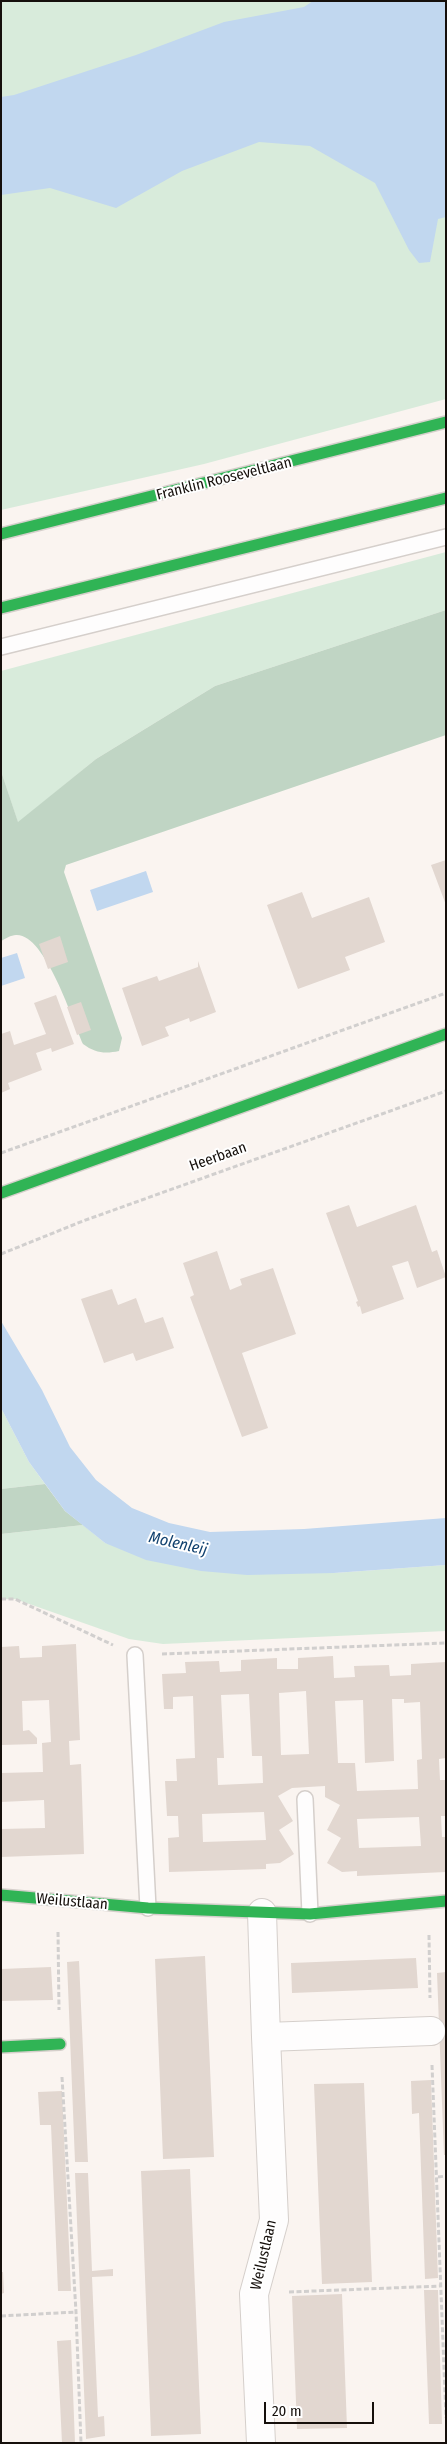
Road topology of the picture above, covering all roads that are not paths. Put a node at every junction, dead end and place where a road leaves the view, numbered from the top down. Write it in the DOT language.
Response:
graph roads {
  1 [pos="446,422"];
  2 [pos="446,498"];
  3 [pos="1,534"];
  4 [pos="446,537"];
  5 [pos="1,608"];
  6 [pos="1,648"];
  7 [pos="446,1034"];
  8 [pos="1,1193"];
  9 [pos="135,1655"];
  10 [pos="305,1799"];
  11 [pos="1,1895"];
  12 [pos="446,1901"];
  13 [pos="148,1908"];
  14 [pos="262,1913"];
  15 [pos="310,1914"];
  16 [pos="431,2031"];
  17 [pos="266,2037"];
  18 [pos="60,2044"];
  19 [pos="1,2047"];
  20 [pos="261,2443"];
  1 -- 3 [label="street, Franklin Rooseveltlaan"];
  2 -- 5 [label="street"];
  4 -- 6 [label="lane"];
  7 -- 8 [label="street"];
  9 -- 13 [label="lane"];
  10 -- 15 [label="lane"];
  11 -- 13 [label="street, Weilustlaan"];
  12 -- 15 [label="street, Weilustlaan"];
  13 -- 14 [label="street, Weilustlaan"];
  14 -- 15 [label="street, Weilustlaan"];
  14 -- 17 [label="street, Weilustlaan"];
  16 -- 17 [label="street"];
  17 -- 20 [label="street, Weilustlaan"];
  18 -- 19 [label="street"];
}
